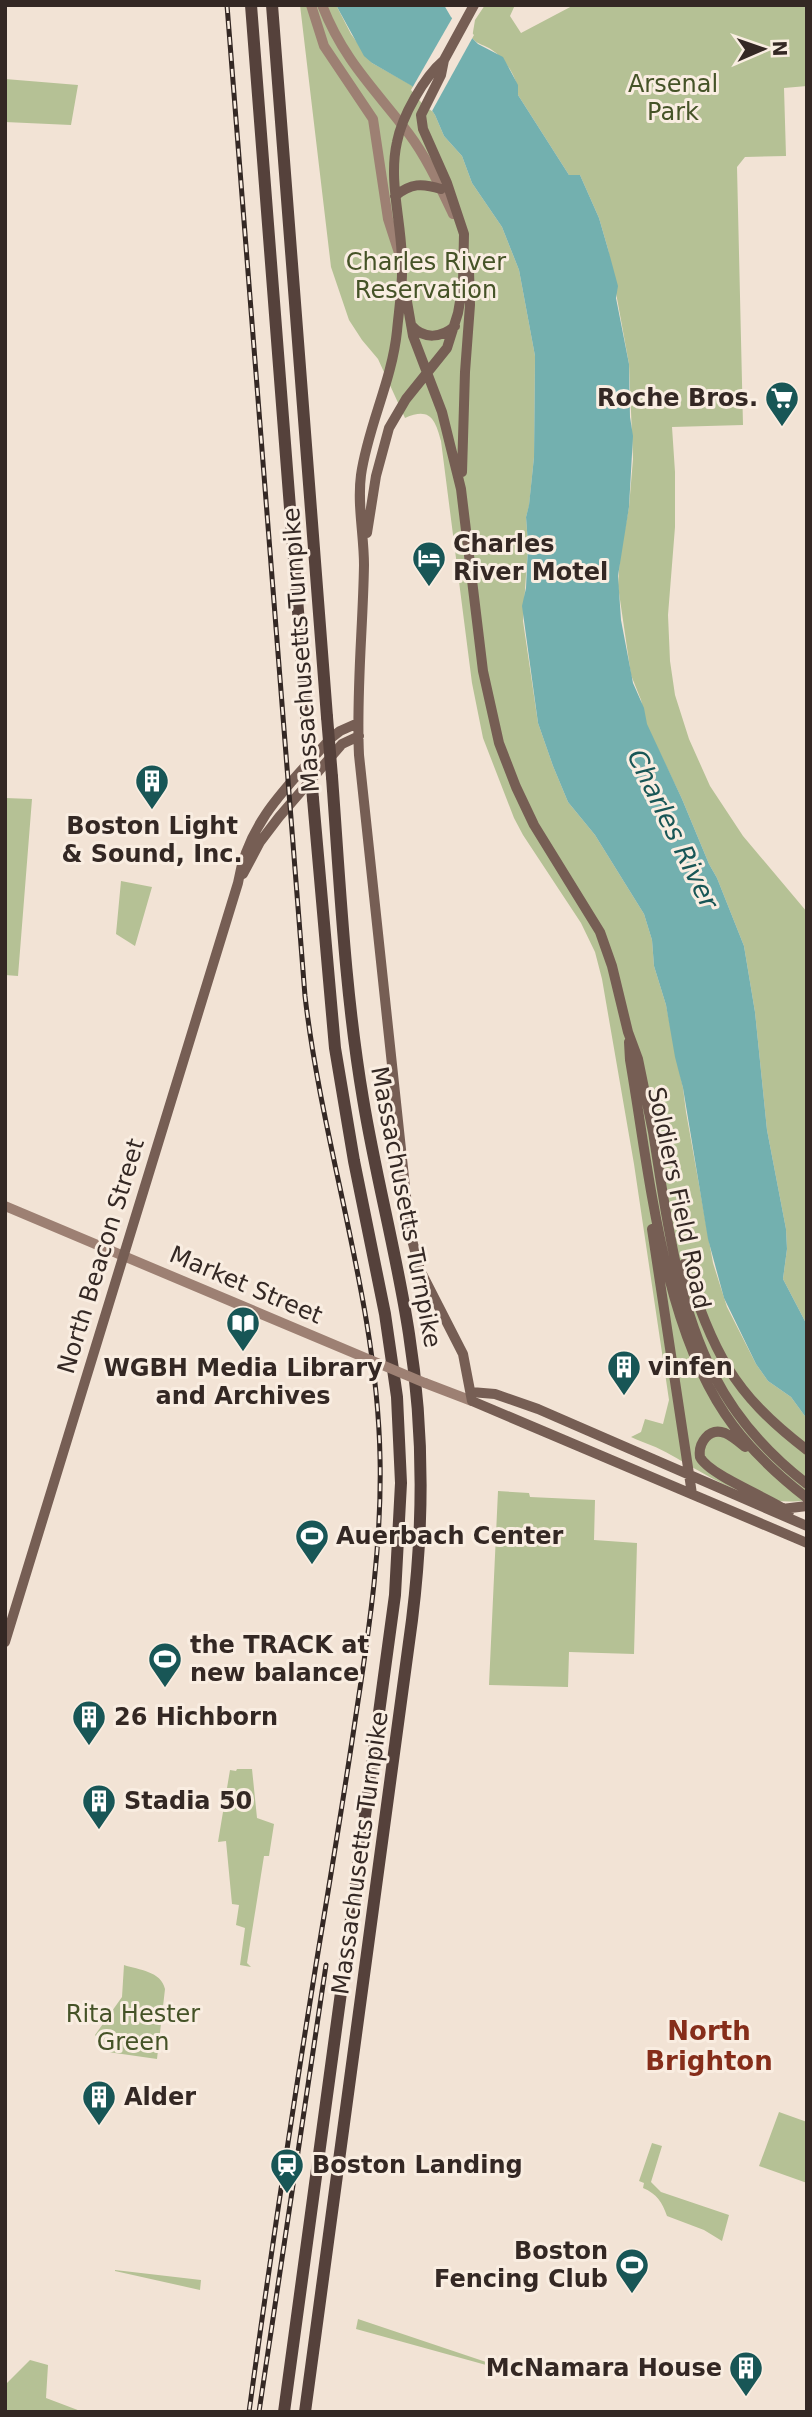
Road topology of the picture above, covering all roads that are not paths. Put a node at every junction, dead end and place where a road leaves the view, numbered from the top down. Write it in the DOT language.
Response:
graph roads {
  1 [pos="311,5"];
  2 [pos="322,5"];
  3 [pos="474,5"];
  4 [pos="251,10"];
  5 [pos="272,12"];
  6 [pos="419,103"];
  7 [pos="402,125"];
  8 [pos="441,189"];
  9 [pos="395,196"];
  10 [pos="465,238"];
  11 [pos="402,263"];
  12 [pos="410,322"];
  13 [pos="455,326"];
  14 [pos="427,374"];
  15 [pos="461,489"];
  16 [pos="364,557"];
  17 [pos="358,723"];
  18 [pos="359,736"];
  19 [pos="238,883"];
  20 [pos="628,1032"];
  21 [pos="650,1188"];
  22 [pos="5,1206"];
  23 [pos="666,1215"];
  24 [pos="123,1256"];
  25 [pos="471,1397"];
  26 [pos="807,1450"];
  27 [pos="760,1457"];
  28 [pos="688,1473"];
  29 [pos="807,1484"];
  30 [pos="692,1494"];
  31 [pos="807,1498"];
  32 [pos="807,1506"];
  33 [pos="784,1509"];
  34 [pos="772,1510"];
  35 [pos="806,1525"];
  36 [pos="807,1543"];
  37 [pos="5,1642"];
  38 [pos="284,2412"];
  39 [pos="305,2412"];
  1 -- 11 [label="main road"];
  2 -- 7 [label="main road"];
  3 -- 6 [label="main road"];
  4 -- 38 [label="highway, Massachusetts Turnpike, bridge"];
  5 -- 39 [label="highway, Massachusetts Turnpike, bridge"];
  6 -- 7 [label="main road"];
  6 -- 10 [label="main road"];
  7 -- 8 [label="main road"];
  7 -- 9 [label="main road"];
  8 -- 9 [label="main road"];
  8 -- 10 [label="main road"];
  9 -- 11 [label="main road"];
  10 -- 13 [label="main road"];
  10 -- 15 [label="main road, Soldiers Field Road"];
  11 -- 12 [label="main road, Soldiers Field Road"];
  11 -- 16 [label="main road"];
  12 -- 13 [label="main road"];
  12 -- 14 [label="main road, Soldiers Field Road"];
  13 -- 14 [label="main road"];
  14 -- 15 [label="main road, Soldiers Field Road"];
  14 -- 16 [label="main road"];
  15 -- 20 [label="main road, Soldiers Field Road"];
  16 -- 17 [label="main road"];
  17 -- 18 [label="main road"];
  17 -- 19 [label="main road, North Beacon Street"];
  18 -- 19 [label="main road, North Beacon Street"];
  18 -- 25 [label="main road"];
  19 -- 24 [label="main road, North Beacon Street"];
  20 -- 21 [label="main road, Soldiers Field Road"];
  20 -- 23 [label="main road, Soldiers Field Road"];
  21 -- 27 [label="main road, Soldiers Field Road"];
  21 -- 28 [label="main road"];
  22 -- 24 [label="main road, Market Street"];
  23 -- 26 [label="main road"];
  23 -- 29 [label="main road, Soldiers Field Road"];
  24 -- 25 [label="main road, Market Street, bridge"];
  24 -- 37 [label="main road, North Beacon Street"];
  25 -- 28 [label="main road"];
  25 -- 30 [label="main road"];
  27 -- 31 [label="main road, Soldiers Field Road"];
  27 -- 33 [label="main road"];
  28 -- 30 [label="main road"];
  28 -- 34 [label="main road"];
  30 -- 36 [label="main road"];
  32 -- 33 [label="main road"];
  33 -- 34 [label="main road"];
  33 -- 35 [label="main road"];
  34 -- 35 [label="main road"];
}
